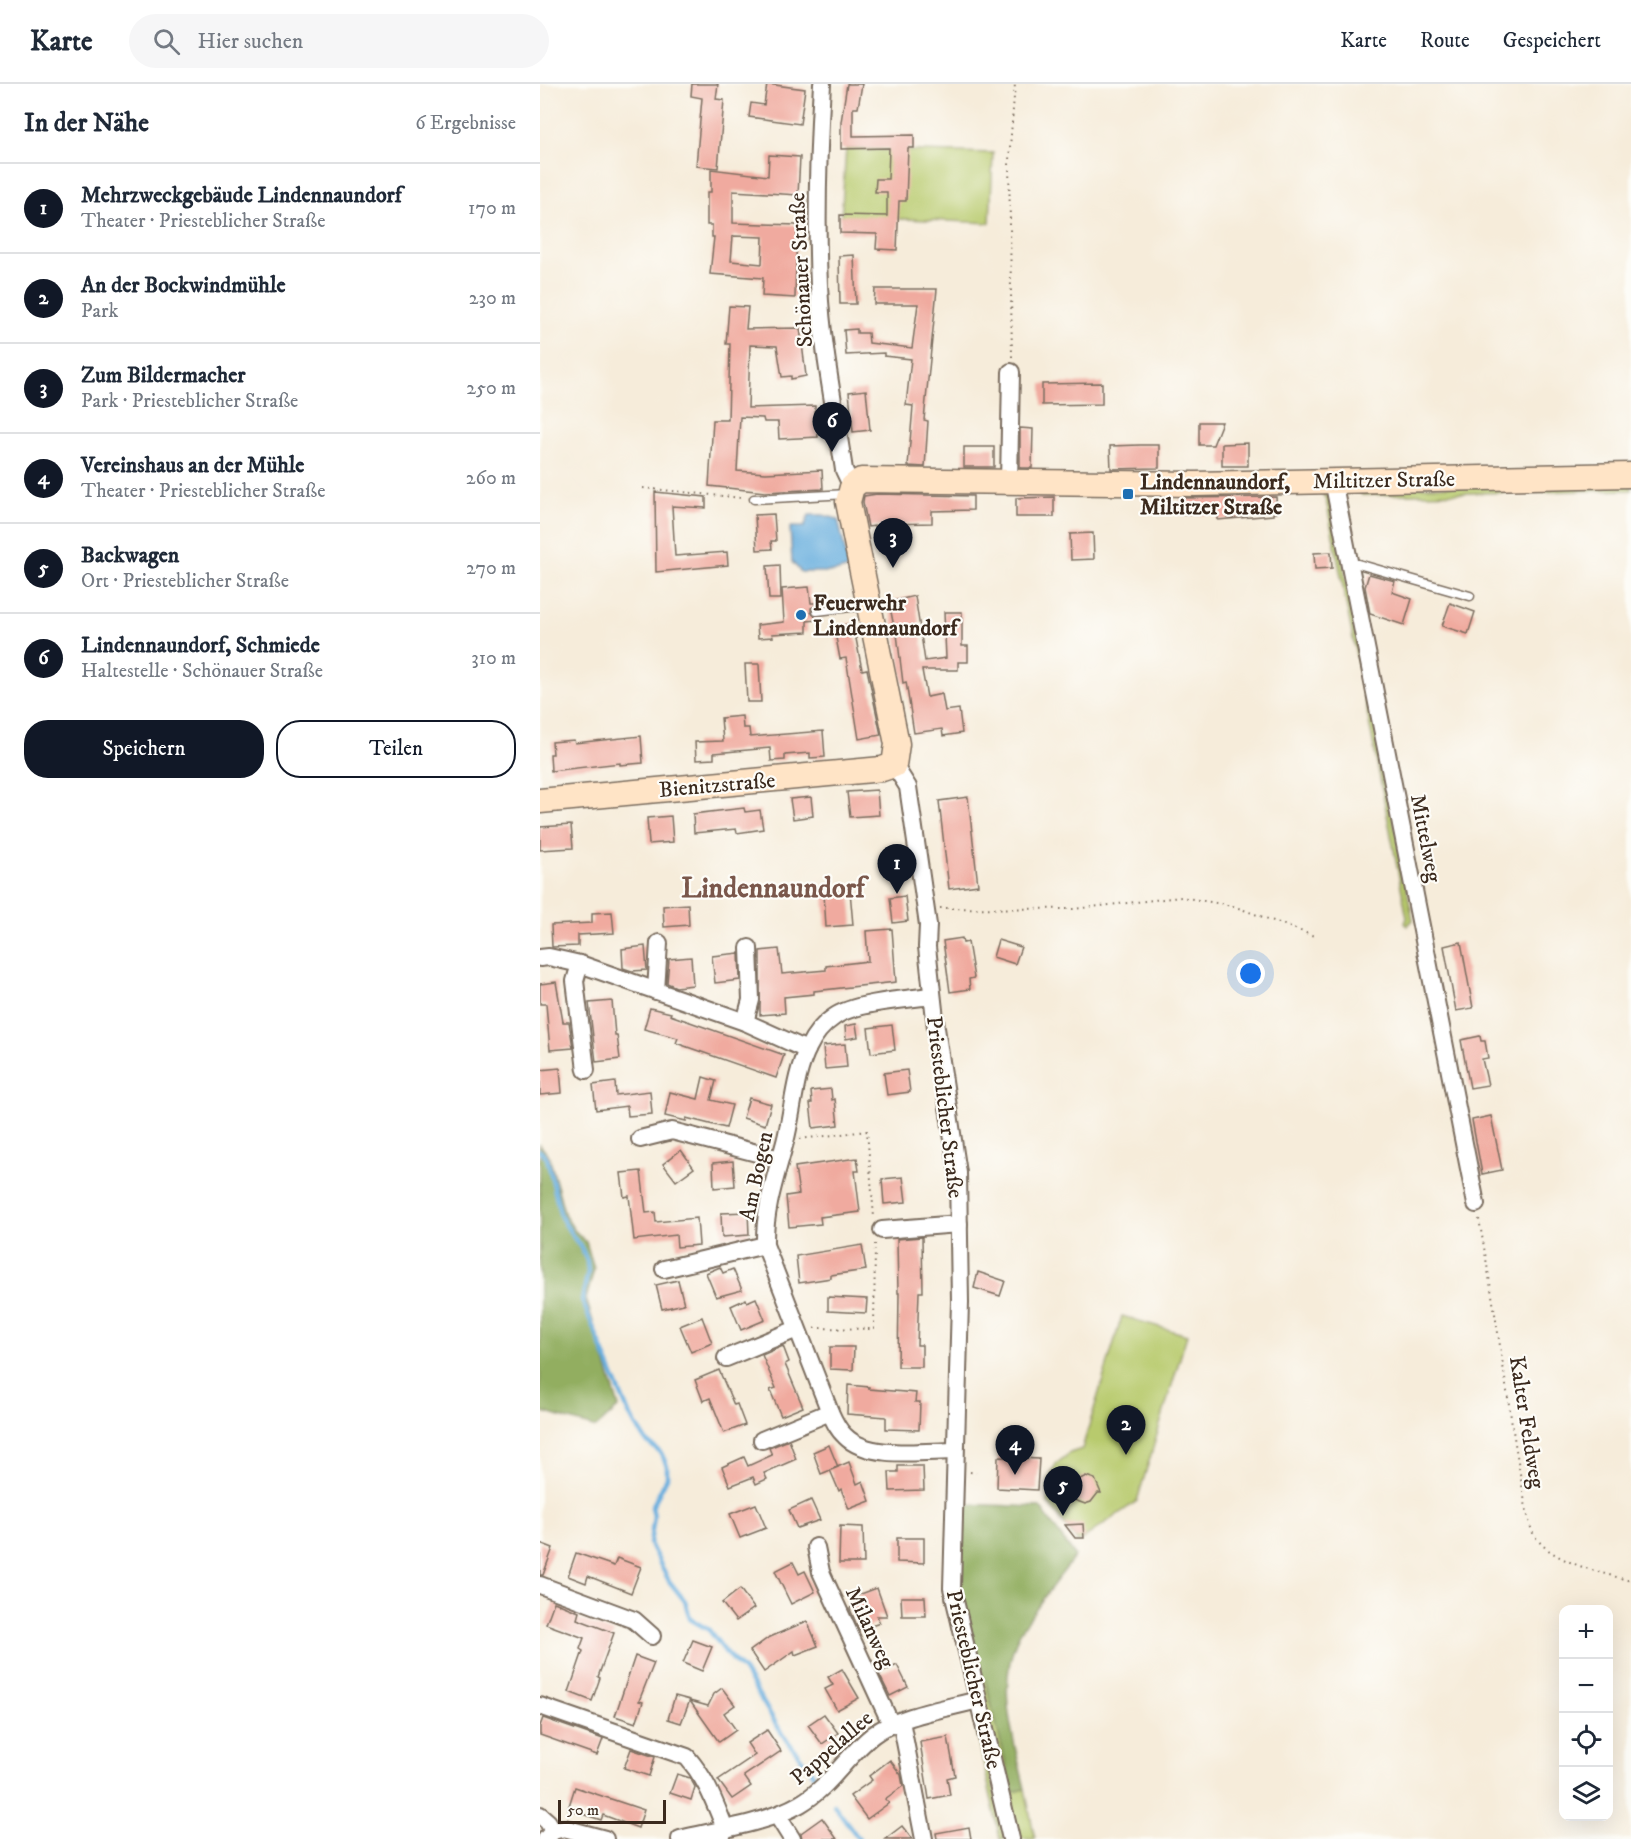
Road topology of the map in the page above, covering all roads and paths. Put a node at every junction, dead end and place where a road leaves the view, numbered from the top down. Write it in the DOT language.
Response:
graph roads {
  1 [pos="822,84"];
  2 [pos="1015,84"];
  3 [pos="1011,372"];
  4 [pos="1631,475"];
  5 [pos="1333,480"];
  6 [pos="1009,483"];
  7 [pos="643,488"];
  8 [pos="850,490"];
  9 [pos="754,499"];
  10 [pos="1350,565"];
  11 [pos="1470,596"];
  12 [pos="869,604"];
  13 [pos="817,611"];
  14 [pos="894,765"];
  15 [pos="540,801"];
  16 [pos="926,908"];
  17 [pos="1314,936"];
  18 [pos="659,943"];
  19 [pos="749,948"];
  20 [pos="540,958"];
  21 [pos="580,964"];
  22 [pos="656,991"];
  23 [pos="932,996"];
  24 [pos="745,1022"];
  25 [pos="807,1050"];
  26 [pos="586,1070"];
  27 [pos="640,1139"];
  28 [pos="786,1141"];
  29 [pos="780,1159"];
  30 [pos="1476,1204"];
  31 [pos="959,1224"];
  32 [pos="877,1230"];
  33 [pos="765,1245"];
  34 [pos="664,1269"];
  35 [pos="797,1329"];
  36 [pos="726,1358"];
  37 [pos="830,1412"];
  38 [pos="762,1440"];
  39 [pos="955,1451"];
  40 [pos="816,1547"];
  41 [pos="1631,1581"];
  42 [pos="540,1585"];
  43 [pos="652,1636"];
  44 [pos="978,1700"];
  45 [pos="540,1706"];
  46 [pos="896,1722"];
  47 [pos="540,1815"];
  48 [pos="777,1815"];
  49 [pos="723,1834"];
  50 [pos="549,1835"];
  51 [pos="605,1839"];
  52 [pos="680,1839"];
  53 [pos="792,1839"];
  54 [pos="924,1839"];
  55 [pos="1011,1839"];
  1 -- 8 [label="street, Schönauer Straße"];
  2 -- 3 [label="path"];
  3 -- 6 [label="street"];
  4 -- 5 [label="street, Miltitzer Straße"];
  5 -- 6 [label="street, Miltitzer Straße"];
  5 -- 10 [label="street, Mittelweg"];
  6 -- 8 [label="street, Miltitzer Straße"];
  7 -- 9 [label="path"];
  8 -- 9 [label="lane"];
  8 -- 12 [label="street"];
  10 -- 11 [label="lane"];
  10 -- 30 [label="street, Mittelweg"];
  12 -- 13 [label="lane"];
  12 -- 14 [label="street"];
  14 -- 15 [label="street, Bienitzstraße"];
  14 -- 16 [label="street, Priesteblicher Straße"];
  16 -- 17 [label="path"];
  16 -- 23 [label="street, Priesteblicher Straße"];
  18 -- 22 [label="street"];
  19 -- 24 [label="street"];
  20 -- 21 [label="street"];
  21 -- 22 [label="street"];
  21 -- 26 [label="street"];
  22 -- 24 [label="street"];
  23 -- 25 [label="street, Am Bogen"];
  23 -- 31 [label="street, Priesteblicher Straße"];
  24 -- 25 [label="street"];
  25 -- 28 [label="street, Am Bogen"];
  27 -- 29 [label="street"];
  28 -- 29 [label="street, Am Bogen"];
  28 -- 32 [label="path"];
  29 -- 33 [label="street, Am Bogen"];
  30 -- 41 [label="path, Kalter Feldweg"];
  31 -- 32 [label="street"];
  31 -- 39 [label="street, Priesteblicher Straße"];
  32 -- 35 [label="path"];
  33 -- 34 [label="street"];
  33 -- 35 [label="street, Am Bogen"];
  35 -- 36 [label="street"];
  35 -- 37 [label="street, Am Bogen"];
  37 -- 38 [label="street"];
  37 -- 39 [label="street, Am Bogen"];
  39 -- 44 [label="street, Priesteblicher Straße"];
  40 -- 46 [label="street, Milanweg"];
  42 -- 43 [label="street"];
  44 -- 46 [label="street, Pappelallee"];
  44 -- 55 [label="street, Priesteblicher Straße"];
  45 -- 49 [label="street"];
  46 -- 48 [label="street, Pappelallee"];
  46 -- 54 [label="street, Milanweg"];
  47 -- 50 [label="street"];
  48 -- 49 [label="street, Pappelallee"];
  48 -- 53 [label="street"];
  49 -- 52 [label="street, Pappelallee"];
  50 -- 51 [label="street"];
}
